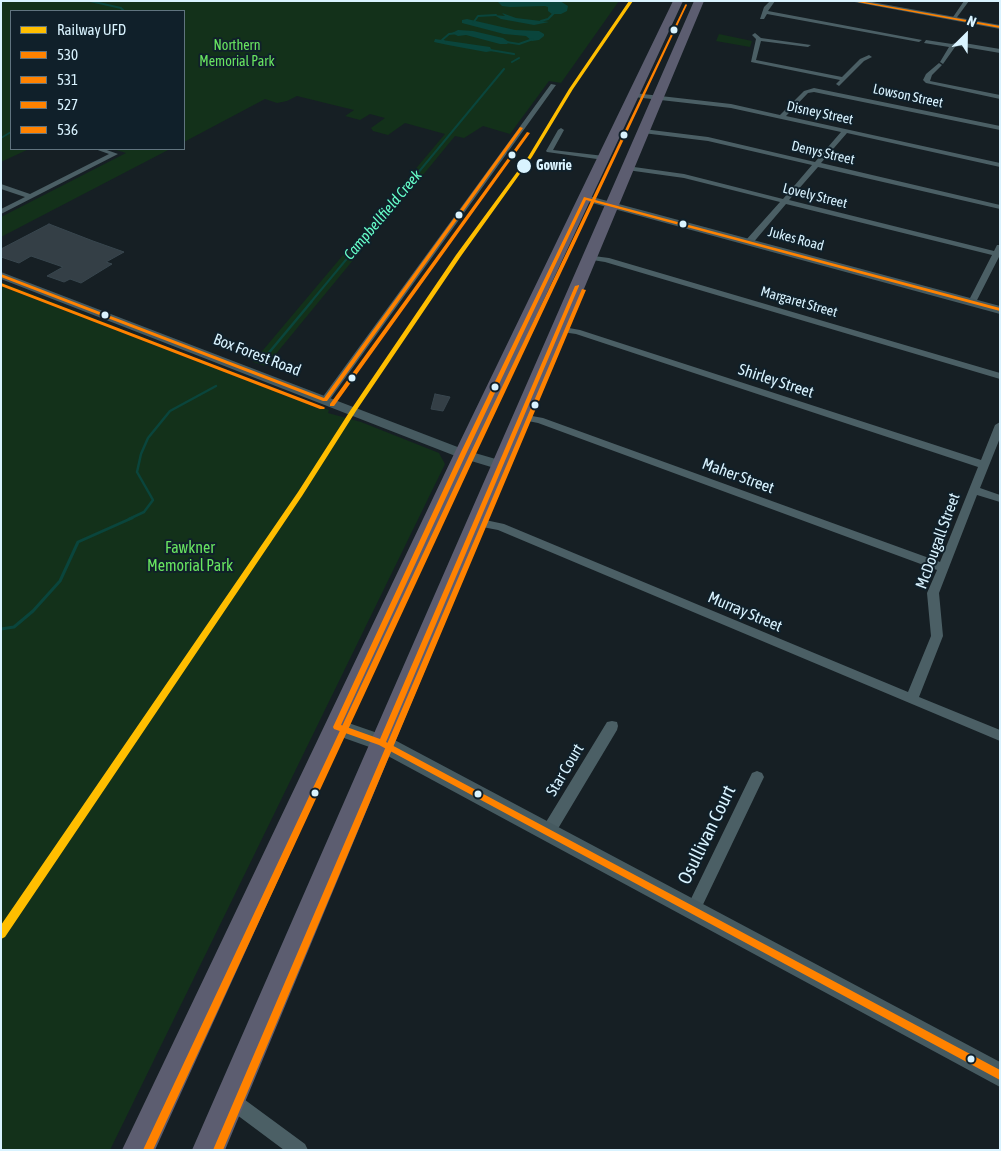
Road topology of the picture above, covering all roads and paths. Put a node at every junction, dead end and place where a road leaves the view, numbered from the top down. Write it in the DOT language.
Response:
graph roads {
  1 [pos="678,1"];
  2 [pos="699,1"];
  3 [pos="774,1"];
  4 [pos="852,1"];
  5 [pos="967,1"];
  6 [pos="766,12"];
  7 [pos="762,18"];
  8 [pos="953,19"];
  9 [pos="1000,26"];
  10 [pos="960,36"];
  11 [pos="919,40"];
  12 [pos="926,42"];
  13 [pos="959,44"];
  14 [pos="808,46"];
  15 [pos="953,46"];
  16 [pos="1000,51"];
  17 [pos="869,57"];
  18 [pos="844,79"];
  19 [pos="553,85"];
  20 [pos="831,93"];
  21 [pos="634,95"];
  22 [pos="1000,97"];
  23 [pos="658,98"];
  24 [pos="781,117"];
  25 [pos="1000,128"];
  26 [pos="561,130"];
  27 [pos="643,131"];
  28 [pos="845,131"];
  29 [pos="101,150"];
  30 [pos="604,158"];
  31 [pos="817,164"];
  32 [pos="1000,165"];
  33 [pos="627,168"];
  34 [pos="1,186"];
  35 [pos="31,197"];
  36 [pos="585,198"];
  37 [pos="785,201"];
  38 [pos="612,205"];
  39 [pos="998,207"];
  40 [pos="1,212"];
  41 [pos="749,242"];
  42 [pos="998,251"];
  43 [pos="589,257"];
  44 [pos="1,275"];
  45 [pos="972,302"];
  46 [pos="1000,310"];
  47 [pos="558,329"];
  48 [pos="1000,376"];
  49 [pos="325,400"];
  50 [pos="521,417"];
  51 [pos="1000,425"];
  52 [pos="463,454"];
  53 [pos="501,465"];
  54 [pos="984,465"];
  55 [pos="974,490"];
  56 [pos="1000,499"];
  57 [pos="476,522"];
  58 [pos="942,568"];
  59 [pos="912,699"];
  60 [pos="612,726"];
  61 [pos="337,727"];
  62 [pos="1000,736"];
  63 [pos="382,743"];
  64 [pos="757,777"];
  65 [pos="548,832"];
  66 [pos="693,910"];
  67 [pos="1000,1075"];
  68 [pos="230,1099"];
  69 [pos="138,1150"];
  70 [pos="208,1150"];
  71 [pos="300,1150"];
  1 -- 21 [label="highway"];
  2 -- 23 [label="highway"];
  3 -- 6 [label="street"];
  4 -- 8 [label="street"];
  5 -- 8 [label="street"];
  6 -- 7 [label="street"];
  6 -- 11 [label="street"];
  8 -- 9 [label="street"];
  10 -- 13 [label="street"];
  12 -- 15 [label="street"];
  13 -- 15 [label="street"];
  13 -- 16 [label="street"];
  14 -- 18 [label="street"];
  15 -- 22 [label="street"];
  17 -- 18 [label="street"];
  18 -- 20 [label="street"];
  19 -- 49 [label="street"];
  20 -- 24 [label="street, Lowson Street"];
  20 -- 25 [label="street, Lowson Street"];
  21 -- 23 [label="street, Disney Street"];
  21 -- 30 [label="highway"];
  23 -- 24 [label="street, Disney Street"];
  23 -- 27 [label="highway"];
  24 -- 28 [label="street, Disney Street"];
  26 -- 30 [label="street"];
  27 -- 31 [label="street, Denys Street"];
  27 -- 33 [label="highway"];
  28 -- 31 [label="street"];
  28 -- 32 [label="street, Disney Street"];
  29 -- 35 [label="street"];
  30 -- 36 [label="highway"];
  31 -- 37 [label="street"];
  31 -- 39 [label="street, Denys Street"];
  33 -- 37 [label="street, Lovely Street"];
  33 -- 38 [label="highway"];
  34 -- 35 [label="street"];
  35 -- 40 [label="street"];
  36 -- 38 [label="street, Jukes Road"];
  36 -- 52 [label="highway"];
  37 -- 41 [label="street"];
  37 -- 42 [label="street, Lovely Street"];
  38 -- 41 [label="street, Jukes Road"];
  38 -- 43 [label="highway"];
  41 -- 45 [label="street, Jukes Road"];
  42 -- 45 [label="street"];
  43 -- 47 [label="highway"];
  43 -- 48 [label="street, Margaret Street"];
  44 -- 49 [label="street, Box Forest Road"];
  45 -- 46 [label="street, Jukes Road"];
  47 -- 50 [label="highway"];
  47 -- 54 [label="street, Shirley Street"];
  49 -- 52 [label="street, Box Forest Road"];
  50 -- 53 [label="highway"];
  50 -- 58 [label="street, Maher Street"];
  51 -- 54 [label="street, McDougall Street"];
  52 -- 53 [label="street, Box Forest Road"];
  52 -- 61 [label="highway"];
  53 -- 57 [label="highway"];
  54 -- 55 [label="street, McDougall Street"];
  55 -- 56 [label="street"];
  55 -- 58 [label="street, McDougall Street"];
  57 -- 59 [label="street, Murray Street"];
  57 -- 63 [label="highway"];
  58 -- 59 [label="street, McDougall Street"];
  59 -- 62 [label="street, Murray Street"];
  60 -- 65 [label="street, Star Court"];
  61 -- 63 [label="street"];
  61 -- 69 [label="highway"];
  63 -- 65 [label="street"];
  63 -- 68 [label="highway"];
  64 -- 66 [label="street, Osullivan Court"];
  65 -- 66 [label="street"];
  66 -- 67 [label="street"];
  68 -- 70 [label="highway"];
  68 -- 71 [label="street"];
}
